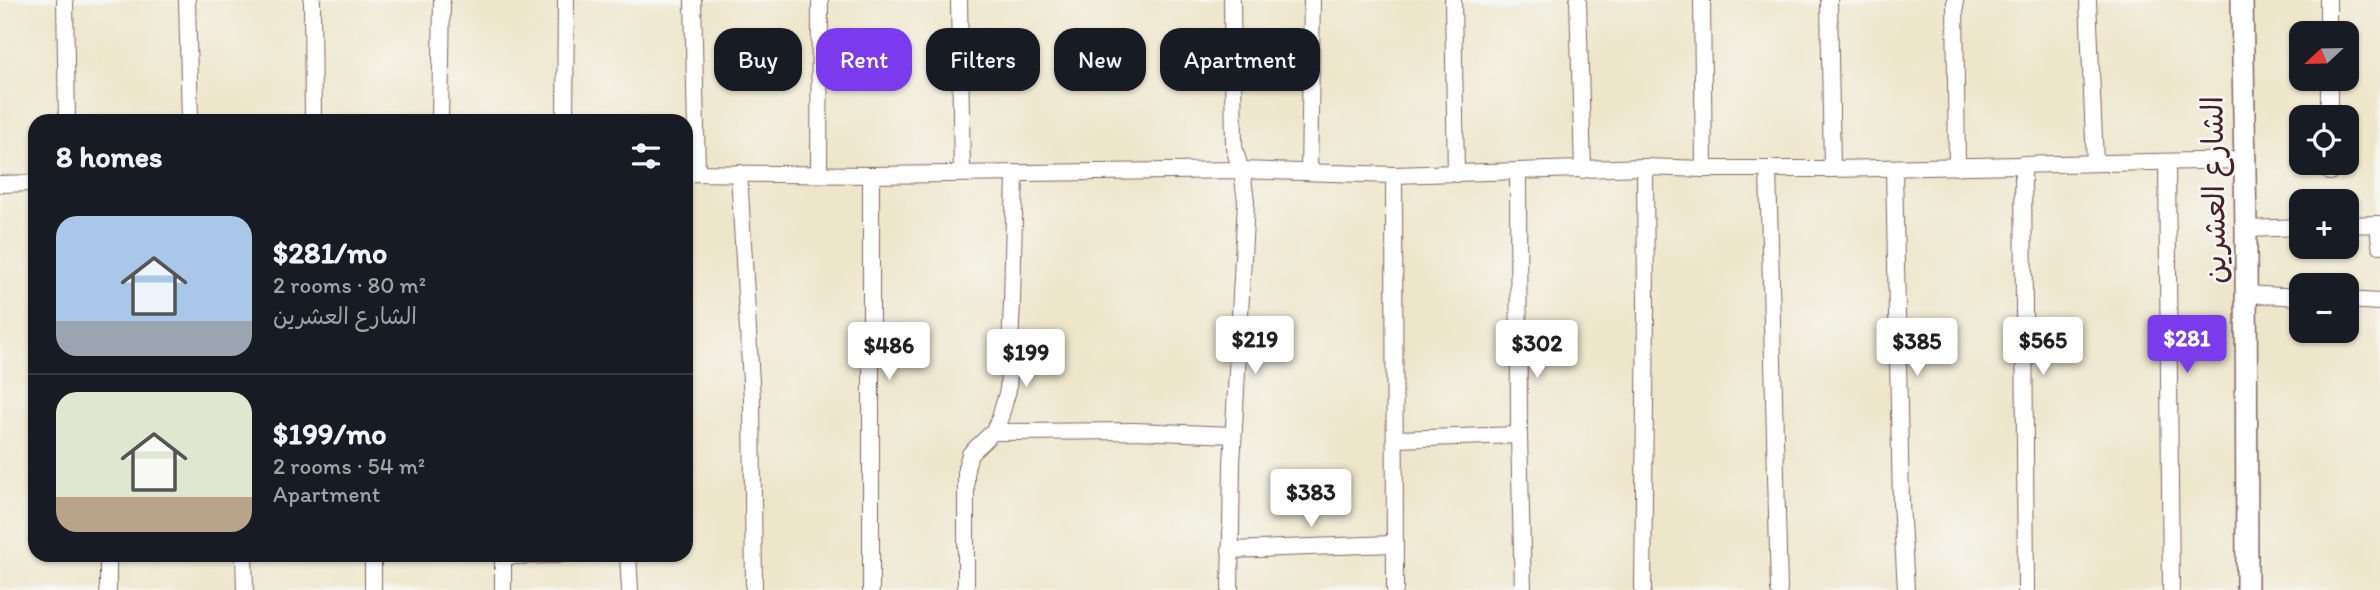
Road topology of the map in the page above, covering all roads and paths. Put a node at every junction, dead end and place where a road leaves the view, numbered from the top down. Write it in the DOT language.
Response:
graph roads {
  1 [pos="65,0"];
  2 [pos="187,0"];
  3 [pos="312,0"];
  4 [pos="442,0"];
  5 [pos="566,0"];
  6 [pos="693,0"];
  7 [pos="820,0"];
  8 [pos="959,0"];
  9 [pos="1232,0"];
  10 [pos="1312,0"];
  11 [pos="1453,0"];
  12 [pos="1578,0"];
  13 [pos="1702,0"];
  14 [pos="1829,0"];
  15 [pos="1955,0"];
  16 [pos="2088,0"];
  17 [pos="2242,0"];
  18 [pos="2328,0"];
  19 [pos="2328,21"];
  20 [pos="67,114"];
  21 [pos="190,114"];
  22 [pos="313,114"];
  23 [pos="440,114"];
  24 [pos="565,114"];
  25 [pos="692,114"];
  26 [pos="2244,160"];
  27 [pos="2167,162"];
  28 [pos="2095,163"];
  29 [pos="2023,164"];
  30 [pos="1645,167"];
  31 [pos="1957,167"];
  32 [pos="1894,168"];
  33 [pos="1704,169"];
  34 [pos="1768,169"];
  35 [pos="1832,169"];
  36 [pos="1240,170"];
  37 [pos="1583,170"];
  38 [pos="1309,171"];
  39 [pos="1518,171"];
  40 [pos="693,173"];
  41 [pos="739,173"];
  42 [pos="819,173"];
  43 [pos="962,173"];
  44 [pos="1015,173"];
  45 [pos="1456,174"];
  46 [pos="871,175"];
  47 [pos="1394,175"];
  48 [pos="28,183"];
  49 [pos="0,184"];
  50 [pos="2379,224"];
  51 [pos="2359,225"];
  52 [pos="2289,227"];
  53 [pos="2246,229"];
  54 [pos="2380,245"];
  55 [pos="2245,294"];
  56 [pos="2289,296"];
  57 [pos="2359,301"];
  58 [pos="2380,302"];
  59 [pos="993,432"];
  60 [pos="1233,435"];
  61 [pos="1519,435"];
  62 [pos="1396,439"];
  63 [pos="1393,544"];
  64 [pos="1230,550"];
  65 [pos="108,562"];
  66 [pos="244,562"];
  67 [pos="373,562"];
  68 [pos="503,562"];
  69 [pos="628,562"];
  70 [pos="108,590"];
  71 [pos="245,590"];
  72 [pos="373,590"];
  73 [pos="503,590"];
  74 [pos="629,590"];
  75 [pos="754,590"];
  76 [pos="871,590"];
  77 [pos="965,590"];
  78 [pos="1230,590"];
  79 [pos="1395,590"];
  80 [pos="1523,590"];
  81 [pos="1643,590"];
  82 [pos="1779,590"];
  83 [pos="1906,590"];
  84 [pos="2026,590"];
  85 [pos="2171,590"];
  86 [pos="2247,590"];
  1 -- 20 [label="street"];
  2 -- 21 [label="street"];
  3 -- 22 [label="street"];
  4 -- 23 [label="street"];
  5 -- 24 [label="street"];
  6 -- 25 [label="street"];
  7 -- 42 [label="street"];
  8 -- 43 [label="street"];
  9 -- 36 [label="street"];
  10 -- 38 [label="street"];
  11 -- 45 [label="street"];
  12 -- 37 [label="street"];
  13 -- 33 [label="street"];
  14 -- 35 [label="street"];
  15 -- 31 [label="street"];
  16 -- 28 [label="street"];
  17 -- 26 [label="street, الشارع العشرين"];
  18 -- 19 [label="street"];
  26 -- 27 [label="street"];
  26 -- 53 [label="street, الشارع العشرين"];
  27 -- 28 [label="street"];
  27 -- 85 [label="street"];
  28 -- 29 [label="street"];
  29 -- 31 [label="street"];
  29 -- 84 [label="street"];
  30 -- 33 [label="street"];
  30 -- 37 [label="street"];
  30 -- 81 [label="street"];
  31 -- 32 [label="street"];
  32 -- 35 [label="street"];
  32 -- 83 [label="street"];
  33 -- 34 [label="street"];
  34 -- 35 [label="street"];
  34 -- 82 [label="street"];
  36 -- 38 [label="street"];
  36 -- 44 [label="street"];
  36 -- 60 [label="street"];
  37 -- 39 [label="street"];
  38 -- 47 [label="street"];
  39 -- 45 [label="street"];
  39 -- 61 [label="street"];
  40 -- 41 [label="street"];
  41 -- 42 [label="street"];
  41 -- 75 [label="street"];
  42 -- 46 [label="street"];
  43 -- 44 [label="street"];
  43 -- 46 [label="street"];
  44 -- 59 [label="street"];
  45 -- 47 [label="street"];
  46 -- 76 [label="street"];
  47 -- 62 [label="street"];
  48 -- 49 [label="street"];
  50 -- 51 [label="street"];
  50 -- 54 [label="street"];
  52 -- 53 [label="street"];
  53 -- 55 [label="street, الشارع العشرين"];
  55 -- 56 [label="street"];
  55 -- 86 [label="street, الشارع العشرين"];
  57 -- 58 [label="street"];
  59 -- 60 [label="street"];
  59 -- 77 [label="street"];
  60 -- 64 [label="street"];
  61 -- 62 [label="street"];
  61 -- 80 [label="street"];
  62 -- 63 [label="street"];
  63 -- 64 [label="street"];
  63 -- 79 [label="street"];
  64 -- 78 [label="street"];
  65 -- 70 [label="street"];
  66 -- 71 [label="street"];
  67 -- 72 [label="street"];
  68 -- 73 [label="street"];
  69 -- 74 [label="street"];
}
